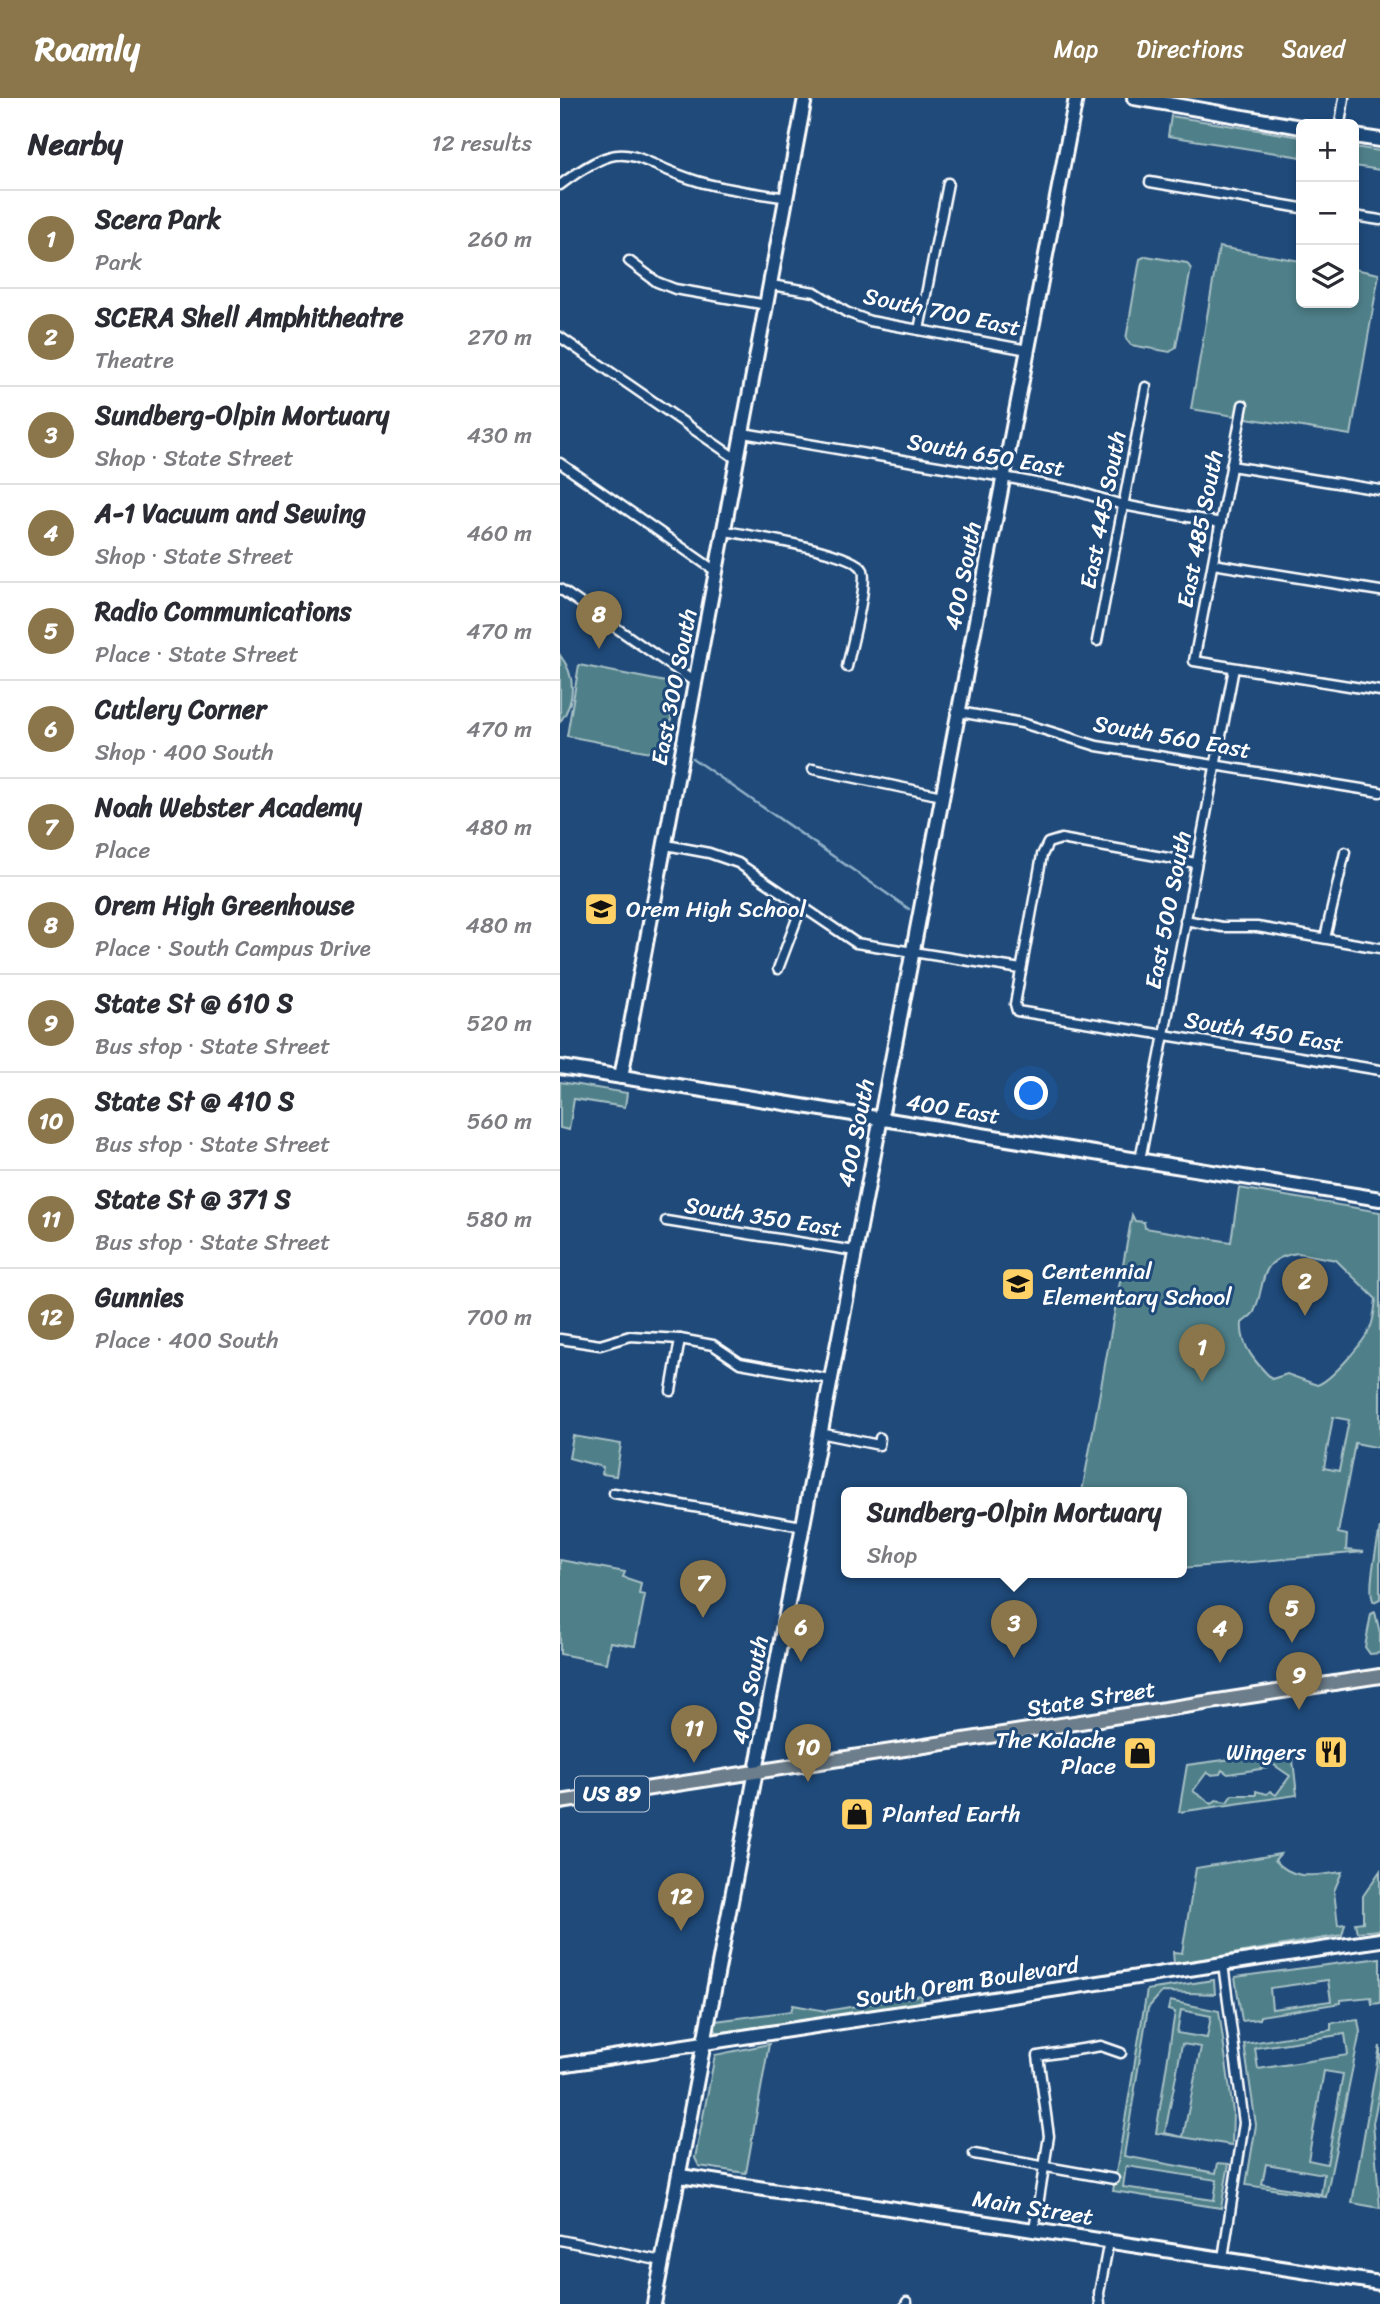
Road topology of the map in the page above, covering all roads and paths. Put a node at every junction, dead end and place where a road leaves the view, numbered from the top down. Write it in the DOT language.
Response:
graph roads {
  1 [pos="805,98"];
  2 [pos="1076,98"];
  3 [pos="1134,98"];
  4 [pos="1344,98"];
  5 [pos="1341,119"];
  6 [pos="1296,126"];
  7 [pos="1359,137"];
  8 [pos="1380,140"];
  9 [pos="1150,182"];
  10 [pos="948,183"];
  11 [pos="560,185"];
  12 [pos="787,198"];
  13 [pos="1296,207"];
  14 [pos="1359,217"];
  15 [pos="1380,220"];
  16 [pos="629,261"];
  17 [pos="771,285"];
  18 [pos="767,305"];
  19 [pos="919,330"];
  20 [pos="560,337"];
  21 [pos="1028,350"];
  22 [pos="1146,387"];
  23 [pos="1243,405"];
  24 [pos="743,433"];
  25 [pos="738,460"];
  26 [pos="560,463"];
  27 [pos="1231,466"];
  28 [pos="1004,477"];
  29 [pos="1380,490"];
  30 [pos="1123,505"];
  31 [pos="1221,523"];
  32 [pos="725,531"];
  33 [pos="1213,564"];
  34 [pos="717,572"];
  35 [pos="560,589"];
  36 [pos="1380,591"];
  37 [pos="1097,641"];
  38 [pos="847,667"];
  39 [pos="1234,668"];
  40 [pos="696,683"];
  41 [pos="1380,691"];
  42 [pos="959,712"];
  43 [pos="1215,765"];
  44 [pos="813,769"];
  45 [pos="1380,792"];
  46 [pos="942,796"];
  47 [pos="666,845"];
  48 [pos="1345,852"];
  49 [pos="1196,863"];
  50 [pos="801,908"];
  51 [pos="1185,920"];
  52 [pos="1325,938"];
  53 [pos="1380,948"];
  54 [pos="913,950"];
  55 [pos="778,969"];
  56 [pos="1021,969"];
  57 [pos="1164,1035"];
  58 [pos="560,1067"];
  59 [pos="1380,1070"];
  60 [pos="621,1077"];
  61 [pos="880,1118"];
  62 [pos="1140,1160"];
  63 [pos="1380,1199"];
  64 [pos="666,1221"];
  65 [pos="855,1251"];
  66 [pos="560,1339"];
  67 [pos="680,1339"];
  68 [pos="830,1379"];
  69 [pos="671,1391"];
  70 [pos="820,1433"];
  71 [pos="880,1438"];
  72 [pos="614,1493"];
  73 [pos="803,1526"];
  74 [pos="1380,1676"];
  75 [pos="755,1773"];
  76 [pos="560,1802"];
  77 [pos="1380,1940"];
  78 [pos="1223,1964"];
  79 [pos="703,2043"];
  80 [pos="1121,2053"];
  81 [pos="560,2065"];
  82 [pos="974,2154"];
  83 [pos="1045,2166"];
  84 [pos="680,2176"];
  85 [pos="1114,2179"];
  86 [pos="1034,2230"];
  87 [pos="560,2240"];
  88 [pos="1109,2241"];
  89 [pos="1223,2258"];
  90 [pos="662,2260"];
  91 [pos="1380,2283"];
  92 [pos="654,2304"];
  93 [pos="1100,2304"];
  1 -- 12 [label="street"];
  2 -- 21 [label="street, 400 South"];
  3 -- 6 [label="street"];
  4 -- 5 [label="street"];
  7 -- 8 [label="street"];
  9 -- 13 [label="street"];
  10 -- 19 [label="street"];
  11 -- 12 [label="street"];
  12 -- 17 [label="street"];
  14 -- 15 [label="street"];
  16 -- 18 [label="street"];
  17 -- 18 [label="street, East 300 South"];
  17 -- 19 [label="street, South 700 East"];
  18 -- 24 [label="street, East 300 South"];
  19 -- 21 [label="street, South 700 East"];
  20 -- 25 [label="street"];
  21 -- 28 [label="street, 400 South"];
  22 -- 30 [label="street, East 445 South"];
  23 -- 27 [label="street, East 485 South"];
  24 -- 25 [label="street, East 300 South"];
  24 -- 28 [label="street, South 650 East"];
  25 -- 32 [label="street, East 300 South"];
  26 -- 34 [label="street"];
  27 -- 29 [label="street"];
  27 -- 31 [label="street, East 485 South"];
  28 -- 30 [label="street, South 650 East"];
  28 -- 42 [label="street, 400 South"];
  30 -- 31 [label="street, South 650 East"];
  30 -- 37 [label="street, East 445 South"];
  31 -- 33 [label="street, East 485 South"];
  32 -- 34 [label="street, East 300 South"];
  32 -- 38 [label="street"];
  33 -- 36 [label="street"];
  33 -- 39 [label="street, East 485 South"];
  34 -- 40 [label="street, East 300 South"];
  35 -- 40 [label="street"];
  39 -- 41 [label="street"];
  39 -- 43 [label="street, East 500 South"];
  40 -- 47 [label="street, East 300 South"];
  42 -- 43 [label="street, South 560 East"];
  42 -- 46 [label="street, 400 South"];
  43 -- 45 [label="street, South 560 East"];
  43 -- 49 [label="street, East 500 South"];
  44 -- 46 [label="street"];
  46 -- 54 [label="street, 400 South"];
  47 -- 50 [label="street"];
  47 -- 60 [label="street, East 300 South"];
  48 -- 52 [label="street"];
  49 -- 51 [label="street, East 500 South"];
  49 -- 56 [label="street"];
  50 -- 54 [label="street"];
  50 -- 55 [label="street"];
  51 -- 52 [label="street"];
  51 -- 57 [label="street, East 500 South"];
  52 -- 53 [label="street"];
  54 -- 56 [label="street"];
  54 -- 61 [label="street, 400 South"];
  56 -- 57 [label="street, South 450 East"];
  57 -- 59 [label="street, South 450 East"];
  57 -- 62 [label="street, East 500 South"];
  58 -- 60 [label="street, 400 East"];
  60 -- 61 [label="street, 400 East"];
  61 -- 62 [label="street, 400 East"];
  61 -- 65 [label="street, 400 South"];
  62 -- 63 [label="street, 400 East"];
  64 -- 65 [label="street, South 350 East"];
  65 -- 68 [label="street, 400 South"];
  66 -- 67 [label="street"];
  67 -- 68 [label="street"];
  67 -- 69 [label="street"];
  68 -- 70 [label="street, 400 South"];
  70 -- 71 [label="street"];
  70 -- 73 [label="street, 400 South"];
  72 -- 73 [label="street"];
  73 -- 75 [label="street, 400 South"];
  74 -- 75 [label="main road, State Street / US 89"];
  75 -- 76 [label="main road, State Street / US 89"];
  75 -- 79 [label="street, 400 South"];
  77 -- 78 [label="street, South Orem Boulevard"];
  78 -- 79 [label="street, South Orem Boulevard"];
  78 -- 89 [label="street"];
  79 -- 81 [label="street, South Orem Boulevard"];
  79 -- 84 [label="street, 400 South"];
  80 -- 83 [label="street"];
  82 -- 83 [label="street"];
  83 -- 85 [label="street"];
  83 -- 86 [label="street"];
  84 -- 86 [label="street, Main Street"];
  84 -- 90 [label="street, 400 South"];
  86 -- 88 [label="street, Main Street"];
  87 -- 90 [label="street"];
  88 -- 89 [label="street, Main Street"];
  88 -- 93 [label="street"];
  89 -- 91 [label="street, Main Street"];
  90 -- 92 [label="street, 400 South"];
}
